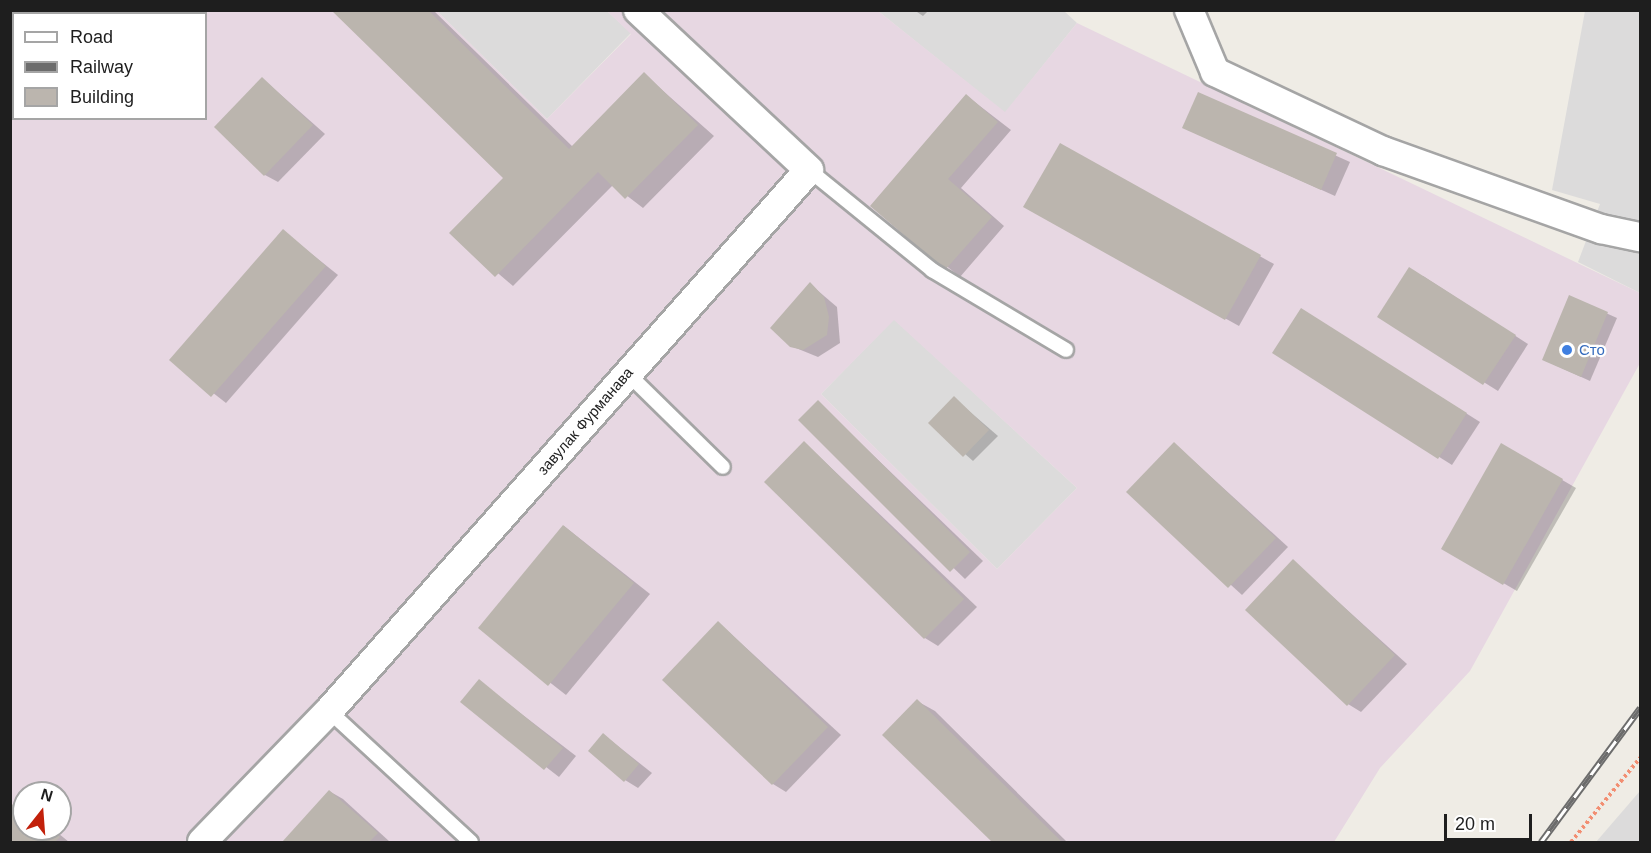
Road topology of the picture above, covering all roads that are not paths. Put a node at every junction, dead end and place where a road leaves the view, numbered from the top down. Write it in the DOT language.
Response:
graph roads {
  1 [pos="638,10"];
  2 [pos="1189,10"];
  3 [pos="809,170"];
  4 [pos="1641,237"];
  5 [pos="1066,350"];
  6 [pos="627,373"];
  7 [pos="723,466"];
  8 [pos="329,711"];
  9 [pos="202,843"];
  10 [pos="471,843"];
  1 -- 3 [label="street"];
  2 -- 4 [label="street"];
  3 -- 5 [label="lane"];
  3 -- 6 [label="street, завулак Фурманава"];
  6 -- 7 [label="lane"];
  6 -- 8 [label="street, завулак Фурманава"];
  8 -- 9 [label="street, завулак Фурманава"];
  8 -- 10 [label="lane"];
}
